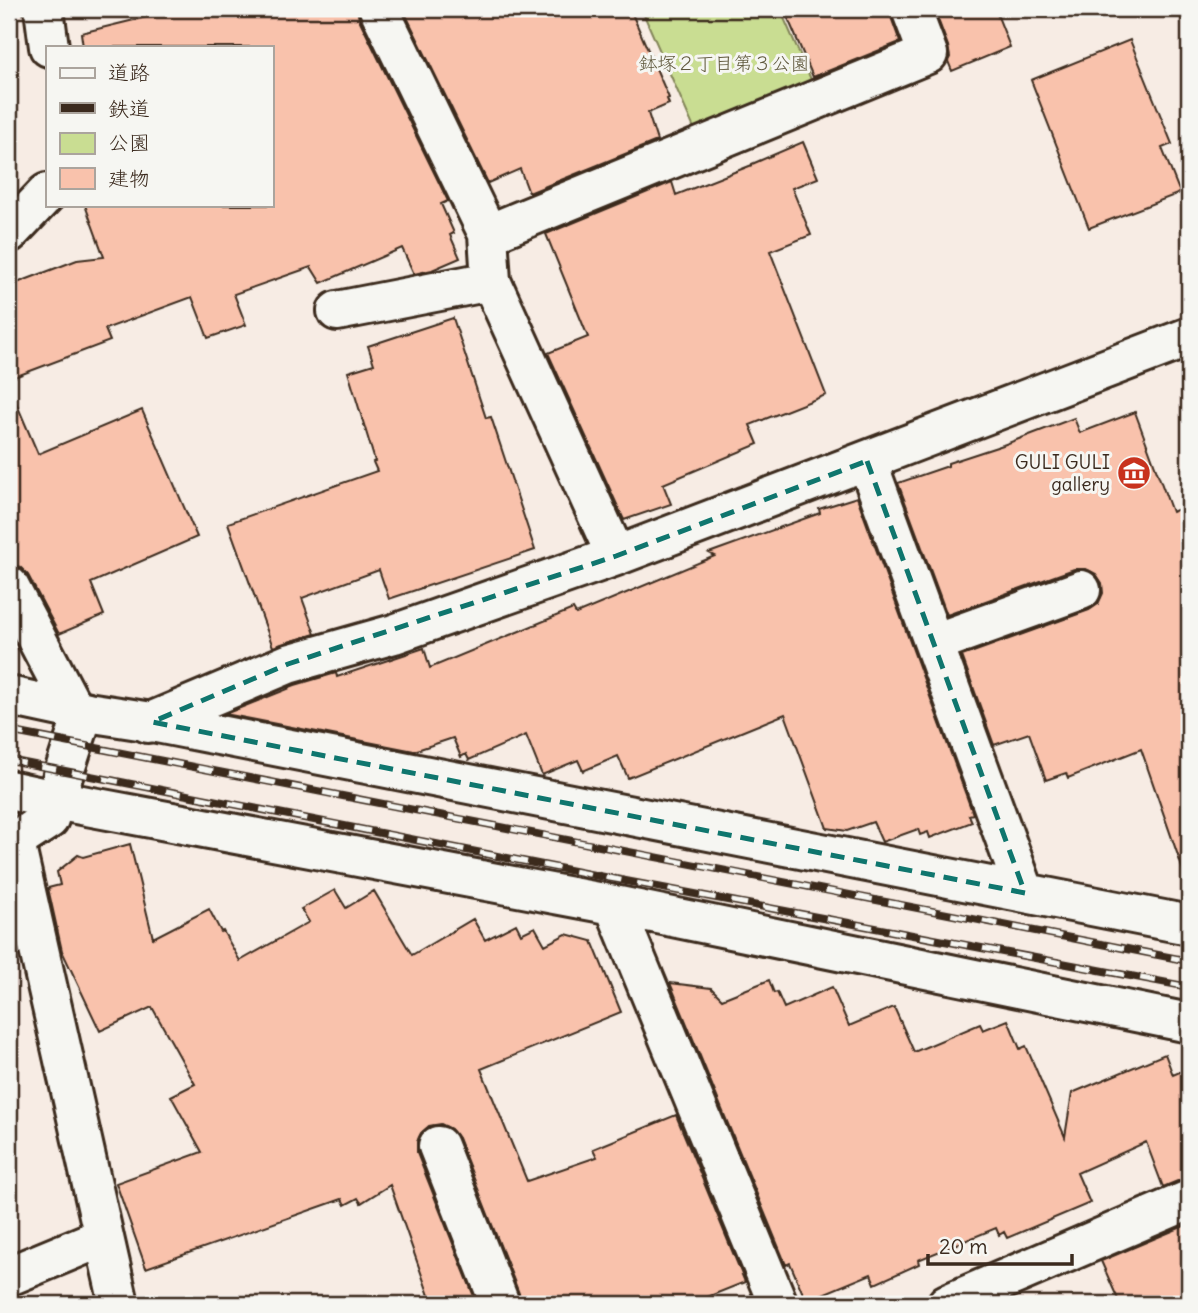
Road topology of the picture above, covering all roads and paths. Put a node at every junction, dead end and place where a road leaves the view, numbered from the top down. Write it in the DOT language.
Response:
graph roads {
  1 [pos="44,9"];
  2 [pos="380,9"];
  3 [pos="911,9"];
  4 [pos="49,46"];
  5 [pos="46,194"];
  6 [pos="9,232"];
  7 [pos="488,234"];
  8 [pos="491,281"];
  9 [pos="337,310"];
  10 [pos="1189,337"];
  11 [pos="867,461"];
  12 [pos="616,556"];
  13 [pos="9,586"];
  14 [pos="1081,590"];
  15 [pos="934,643"];
  16 [pos="9,696"];
  17 [pos="78,720"];
  18 [pos="152,722"];
  19 [pos="9,790"];
  20 [pos="55,800"];
  21 [pos="12,844"];
  22 [pos="1025,893"];
  23 [pos="614,905"];
  24 [pos="1189,925"];
  25 [pos="1189,1023"];
  26 [pos="438,1146"];
  27 [pos="1189,1200"];
  28 [pos="103,1237"];
  29 [pos="9,1276"];
  30 [pos="119,1304"];
  31 [pos="500,1304"];
  32 [pos="778,1304"];
  33 [pos="947,1304"];
  1 -- 4 [label="street"];
  2 -- 7 [label="street"];
  3 -- 7 [label="street"];
  5 -- 6 [label="street"];
  7 -- 8 [label="street"];
  8 -- 9 [label="street"];
  8 -- 12 [label="street"];
  10 -- 11 [label="street"];
  11 -- 12 [label="street"];
  11 -- 15 [label="street"];
  12 -- 18 [label="street"];
  13 -- 17 [label="street"];
  14 -- 15 [label="street"];
  15 -- 22 [label="street"];
  16 -- 17 [label="street"];
  17 -- 18 [label="street"];
  17 -- 20 [label="street"];
  18 -- 22 [label="street"];
  19 -- 20 [label="street"];
  20 -- 21 [label="street"];
  20 -- 23 [label="street"];
  21 -- 28 [label="street"];
  22 -- 24 [label="street"];
  23 -- 25 [label="street"];
  23 -- 32 [label="street"];
  26 -- 31 [label="street"];
  27 -- 33 [label="street"];
  28 -- 29 [label="street"];
  28 -- 30 [label="street"];
}
